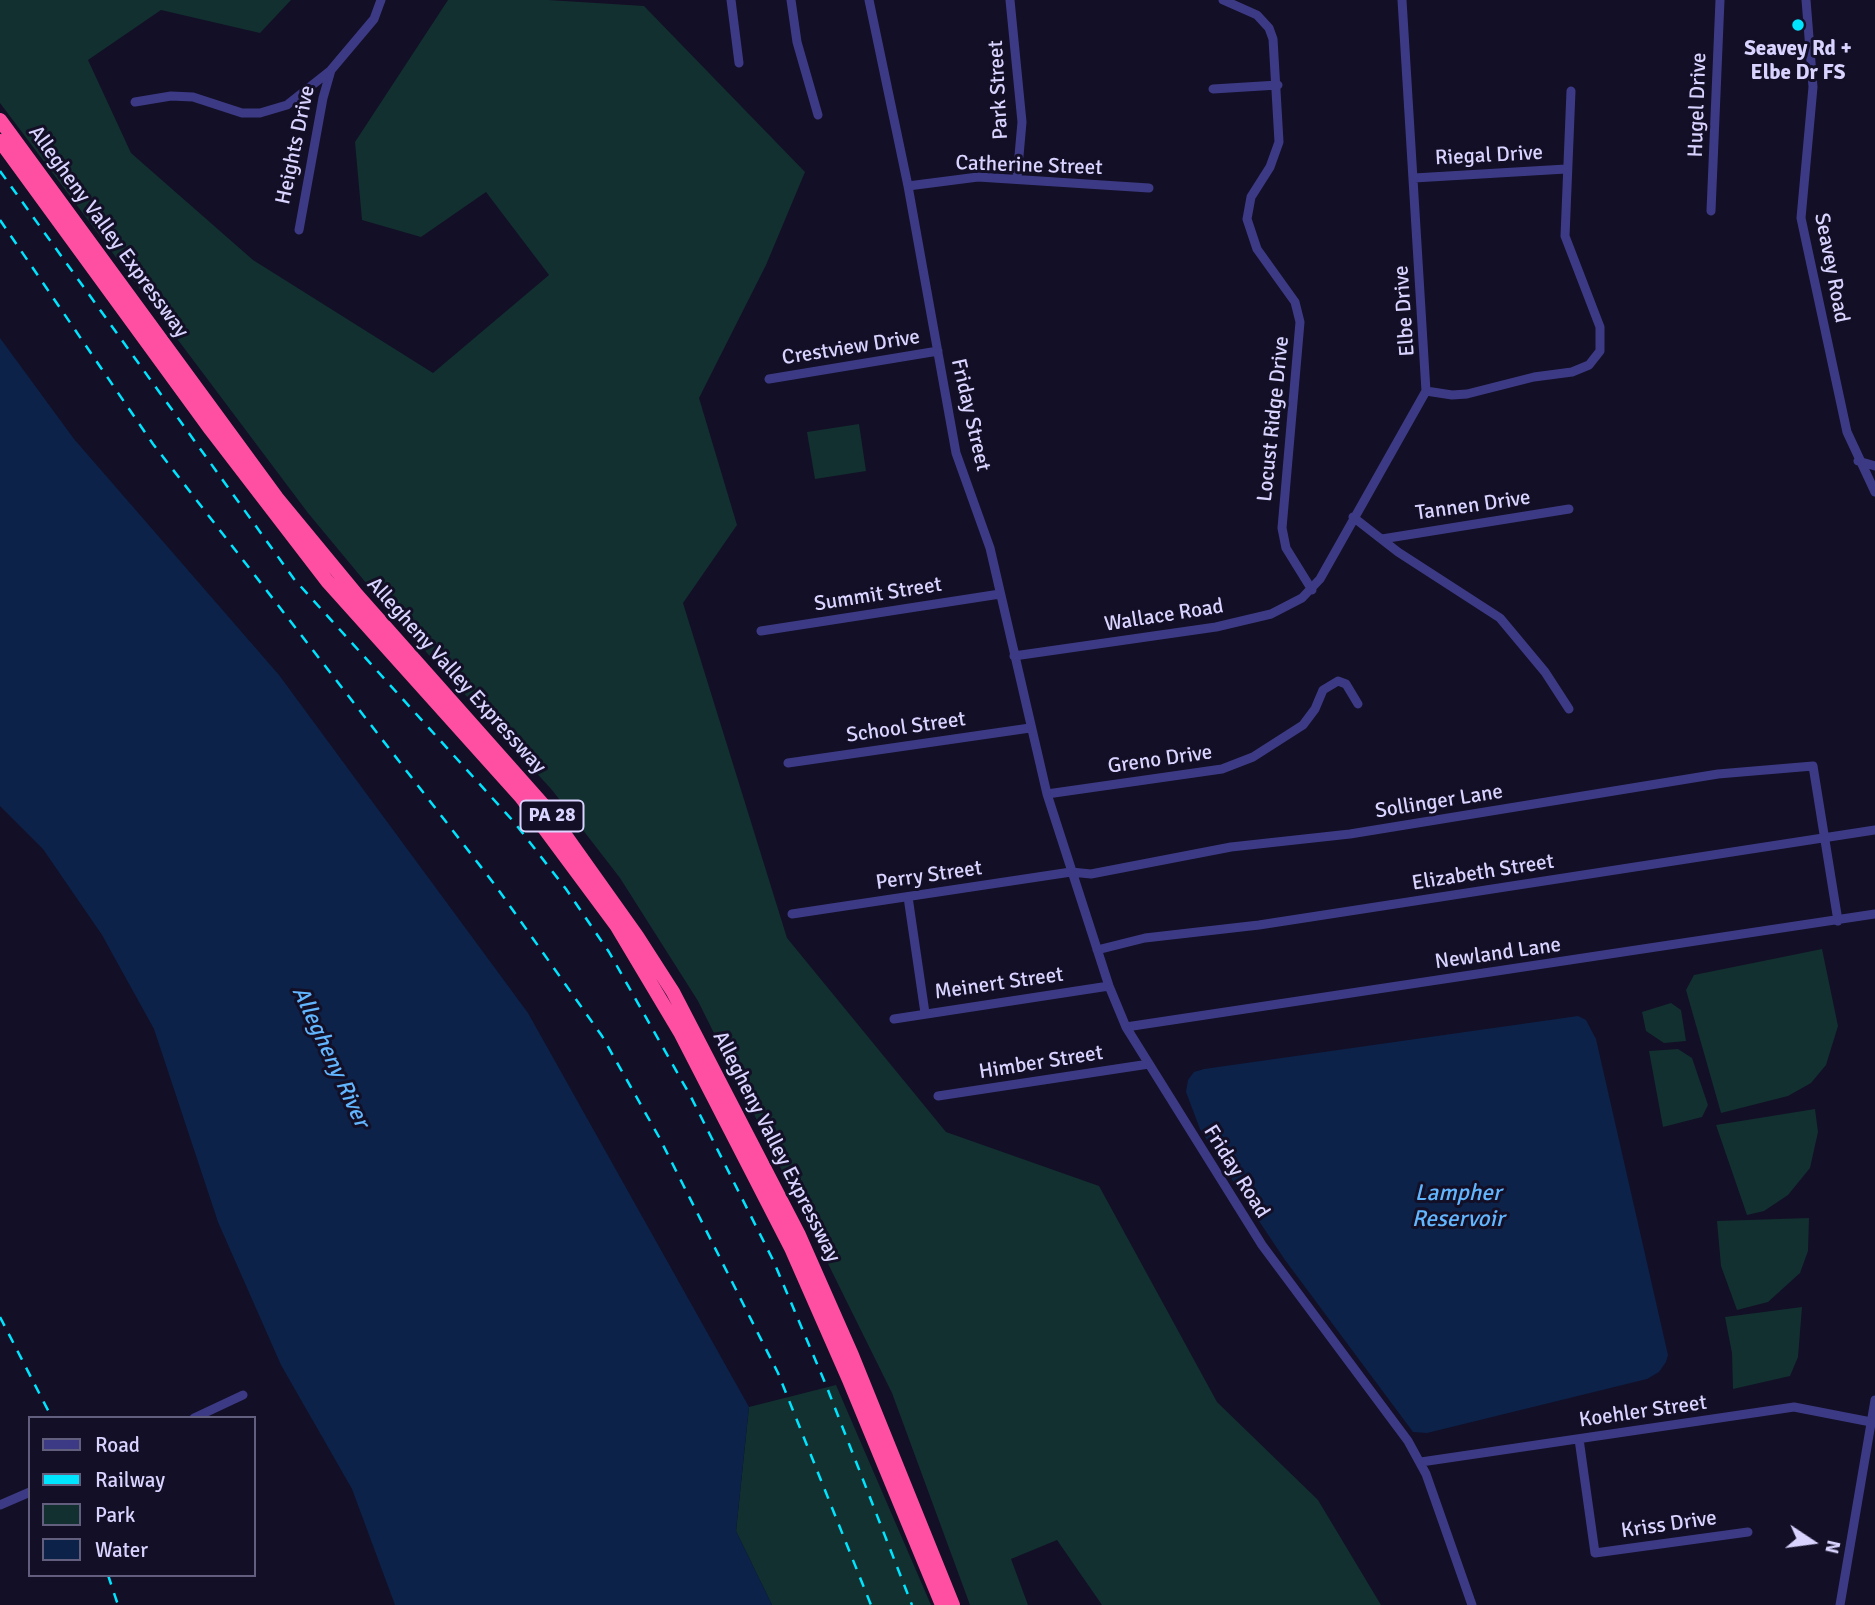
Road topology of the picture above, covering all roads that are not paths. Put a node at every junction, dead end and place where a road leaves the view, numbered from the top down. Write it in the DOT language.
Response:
graph roads {
  1 [pos="381,0"];
  2 [pos="731,0"];
  3 [pos="791,0"];
  4 [pos="869,0"];
  5 [pos="1010,0"];
  6 [pos="1223,0"];
  7 [pos="1402,0"];
  8 [pos="1720,0"];
  9 [pos="1806,0"];
  10 [pos="739,63"];
  11 [pos="331,70"];
  12 [pos="1278,85"];
  13 [pos="1213,89"];
  14 [pos="1571,91"];
  15 [pos="135,103"];
  16 [pos="818,115"];
  17 [pos="0,120"];
  18 [pos="0,141"];
  19 [pos="1566,169"];
  20 [pos="1017,178"];
  21 [pos="1414,178"];
  22 [pos="908,186"];
  23 [pos="1149,188"];
  24 [pos="1711,211"];
  25 [pos="299,230"];
  26 [pos="938,352"];
  27 [pos="769,379"];
  28 [pos="1426,391"];
  29 [pos="1858,461"];
  30 [pos="1875,466"];
  31 [pos="1875,492"];
  32 [pos="1569,509"];
  33 [pos="1353,517"];
  34 [pos="1382,539"];
  35 [pos="1312,590"];
  36 [pos="1000,594"];
  37 [pos="761,631"];
  38 [pos="1014,656"];
  39 [pos="1358,704"];
  40 [pos="1569,709"];
  41 [pos="1030,728"];
  42 [pos="788,763"];
  43 [pos="1047,794"];
  44 [pos="1875,830"];
  45 [pos="1825,838"];
  46 [pos="1071,872"];
  47 [pos="908,897"];
  48 [pos="792,914"];
  49 [pos="1875,914"];
  50 [pos="1838,921"];
  51 [pos="1097,950"];
  52 [pos="1109,986"];
  53 [pos="925,1013"];
  54 [pos="894,1019"];
  55 [pos="1126,1027"];
  56 [pos="1149,1064"];
  57 [pos="938,1096"];
  58 [pos="243,1395"];
  59 [pos="1875,1400"];
  60 [pos="198,1416"];
  61 [pos="1871,1422"];
  62 [pos="1579,1439"];
  63 [pos="1421,1462"];
  64 [pos="28,1493"];
  65 [pos="0,1505"];
  66 [pos="1748,1532"];
  67 [pos="942,1605"];
  68 [pos="953,1605"];
  69 [pos="1472,1605"];
  70 [pos="1840,1605"];
  1 -- 11 [label="street, Heights Drive"];
  2 -- 10 [label="street"];
  3 -- 16 [label="street"];
  4 -- 22 [label="street, Friday Street"];
  5 -- 20 [label="street, Park Street"];
  6 -- 12 [label="street, Locust Ridge Drive"];
  7 -- 21 [label="street, Elbe Drive"];
  8 -- 24 [label="street, Hugel Drive"];
  9 -- 29 [label="street, Seavey Road"];
  11 -- 15 [label="street"];
  11 -- 25 [label="street, Heights Drive"];
  12 -- 13 [label="street"];
  12 -- 35 [label="street, Locust Ridge Drive"];
  14 -- 19 [label="street"];
  17 -- 68 [label="highway, Allegheny Valley Expressway / PA 28"];
  18 -- 67 [label="highway, Allegheny Valley Expressway / PA 28"];
  19 -- 21 [label="street, Riegal Drive"];
  19 -- 28 [label="street"];
  20 -- 22 [label="street, Catherine Street"];
  20 -- 23 [label="street, Catherine Street"];
  21 -- 28 [label="street, Elbe Drive"];
  22 -- 26 [label="street, Friday Street"];
  26 -- 27 [label="street, Crestview Drive"];
  26 -- 36 [label="street, Friday Street"];
  28 -- 33 [label="street, Elbe Drive"];
  29 -- 30 [label="street"];
  29 -- 31 [label="street, Seavey Road"];
  32 -- 34 [label="street, Tannen Drive"];
  33 -- 34 [label="street"];
  33 -- 35 [label="street, Elbe Drive"];
  34 -- 40 [label="street"];
  35 -- 38 [label="street, Wallace Road"];
  36 -- 37 [label="street, Summit Street"];
  36 -- 38 [label="street, Friday Street"];
  38 -- 41 [label="street, Friday Street"];
  39 -- 43 [label="street, Greno Drive"];
  41 -- 42 [label="street, School Street"];
  41 -- 43 [label="street, Friday Street"];
  43 -- 46 [label="street, Friday Street"];
  44 -- 45 [label="street, Elizabeth Street"];
  45 -- 46 [label="street, Sollinger Lane"];
  45 -- 50 [label="street"];
  45 -- 51 [label="street, Elizabeth Street"];
  46 -- 47 [label="street, Perry Street"];
  46 -- 51 [label="street, Friday Road"];
  47 -- 48 [label="street, Perry Street"];
  47 -- 53 [label="street"];
  49 -- 50 [label="street, Newland Lane"];
  50 -- 55 [label="street, Newland Lane"];
  51 -- 52 [label="street, Friday Road"];
  52 -- 53 [label="street, Meinert Street"];
  52 -- 55 [label="street, Friday Road"];
  53 -- 54 [label="street, Meinert Street"];
  55 -- 56 [label="street, Friday Road"];
  56 -- 57 [label="street, Himber Street"];
  56 -- 63 [label="street, Friday Road"];
  58 -- 60 [label="street"];
  59 -- 61 [label="street"];
  61 -- 62 [label="street, Koehler Street"];
  61 -- 70 [label="street"];
  62 -- 63 [label="street, Koehler Street"];
  62 -- 66 [label="street, Kriss Drive"];
  63 -- 69 [label="street, Friday Road"];
  64 -- 65 [label="street"];
}
